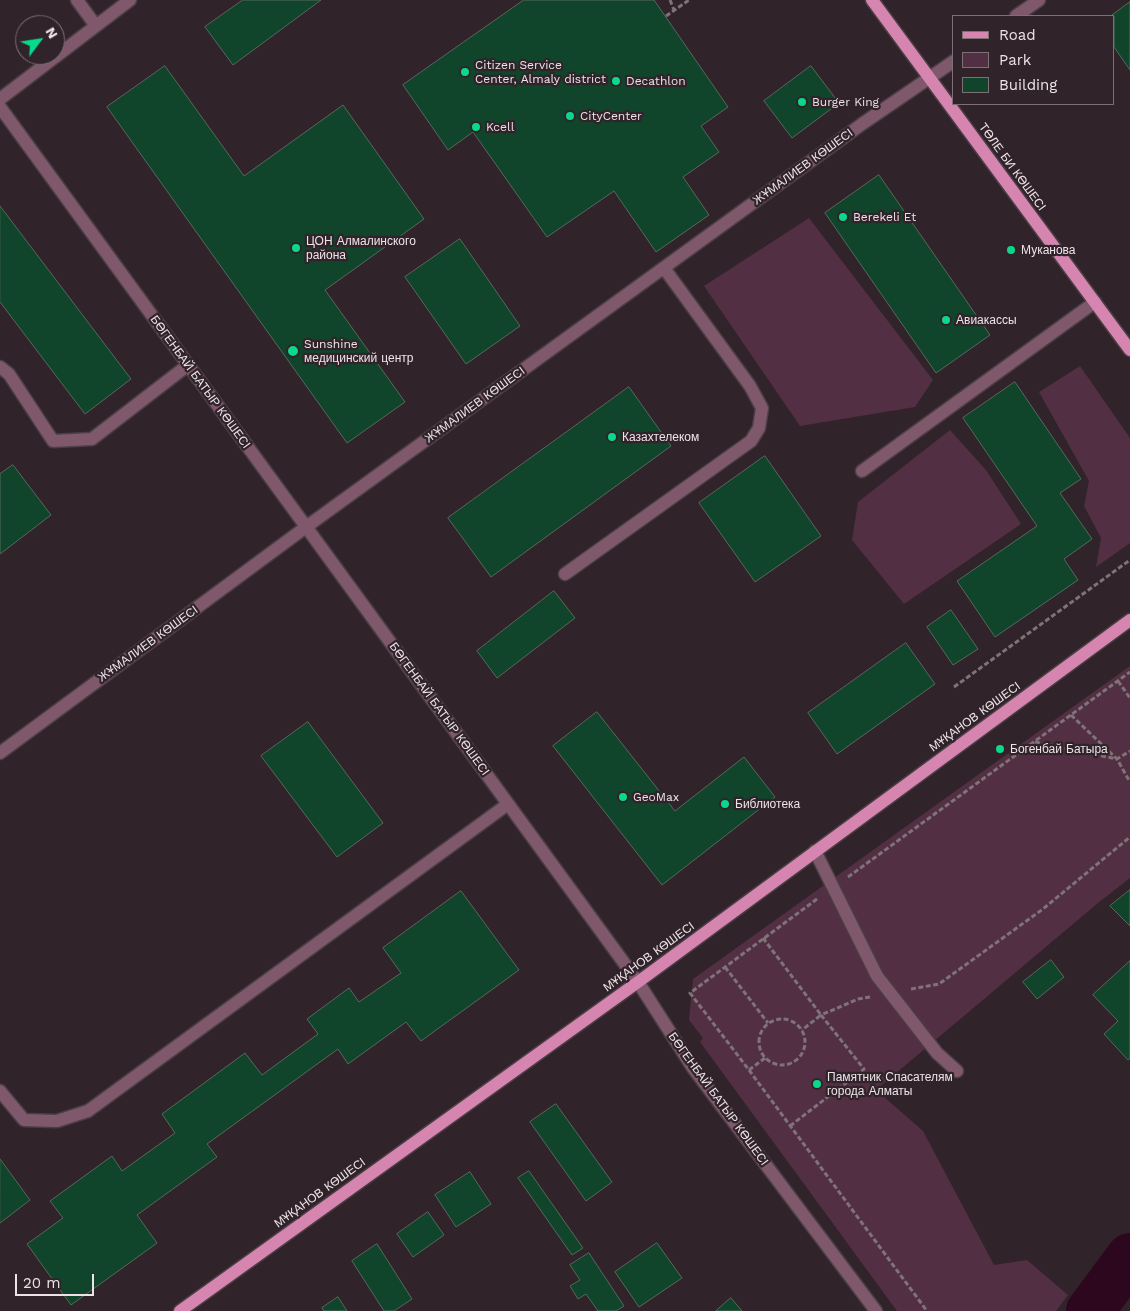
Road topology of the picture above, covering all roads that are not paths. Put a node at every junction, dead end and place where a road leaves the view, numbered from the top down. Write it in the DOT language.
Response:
graph roads {
  1 [pos="77,0"];
  2 [pos="130,0"];
  3 [pos="872,0"];
  4 [pos="1039,0"];
  5 [pos="1017,15"];
  6 [pos="96,26"];
  7 [pos="952,62"];
  8 [pos="930,78"];
  9 [pos="0,99"];
  10 [pos="0,108"];
  11 [pos="664,268"];
  12 [pos="1095,302"];
  13 [pos="1130,350"];
  14 [pos="188,365"];
  15 [pos="0,367"];
  16 [pos="862,471"];
  17 [pos="306,527"];
  18 [pos="565,574"];
  19 [pos="1130,620"];
  20 [pos="0,753"];
  21 [pos="508,804"];
  22 [pos="815,852"];
  23 [pos="638,982"];
  24 [pos="957,1070"];
  25 [pos="0,1091"];
  26 [pos="180,1311"];
  27 [pos="876,1311"];
  1 -- 6 [label="street"];
  2 -- 6 [label="street"];
  3 -- 8 [label="main road, ТӨЛЕ БИ КӨШЕСІ"];
  4 -- 5 [label="street"];
  6 -- 9 [label="street"];
  7 -- 8 [label="street, ЖҰМАЛИЕВ КӨШЕСІ"];
  8 -- 11 [label="street, ЖҰМАЛИЕВ КӨШЕСІ"];
  8 -- 12 [label="main road, ТӨЛЕ БИ КӨШЕСІ"];
  10 -- 14 [label="street, БӨГЕНБАЙ БАТЫР КӨШЕСІ"];
  11 -- 17 [label="street, ЖҰМАЛИЕВ КӨШЕСІ"];
  11 -- 18 [label="street"];
  12 -- 13 [label="main road, ТӨЛЕ БИ КӨШЕСІ"];
  12 -- 16 [label="street"];
  14 -- 15 [label="street"];
  14 -- 17 [label="street, БӨГЕНБАЙ БАТЫР КӨШЕСІ"];
  17 -- 20 [label="street, ЖҰМАЛИЕВ КӨШЕСІ"];
  17 -- 21 [label="street, БӨГЕНБАЙ БАТЫР КӨШЕСІ"];
  19 -- 22 [label="main road, МҰҚАНОВ КӨШЕСІ"];
  21 -- 23 [label="street, БӨГЕНБАЙ БАТЫР КӨШЕСІ"];
  21 -- 25 [label="street"];
  22 -- 23 [label="main road, МҰҚАНОВ КӨШЕСІ"];
  22 -- 24 [label="street"];
  23 -- 26 [label="main road, МҰҚАНОВ КӨШЕСІ"];
  23 -- 27 [label="street, БӨГЕНБАЙ БАТЫР КӨШЕСІ"];
}
